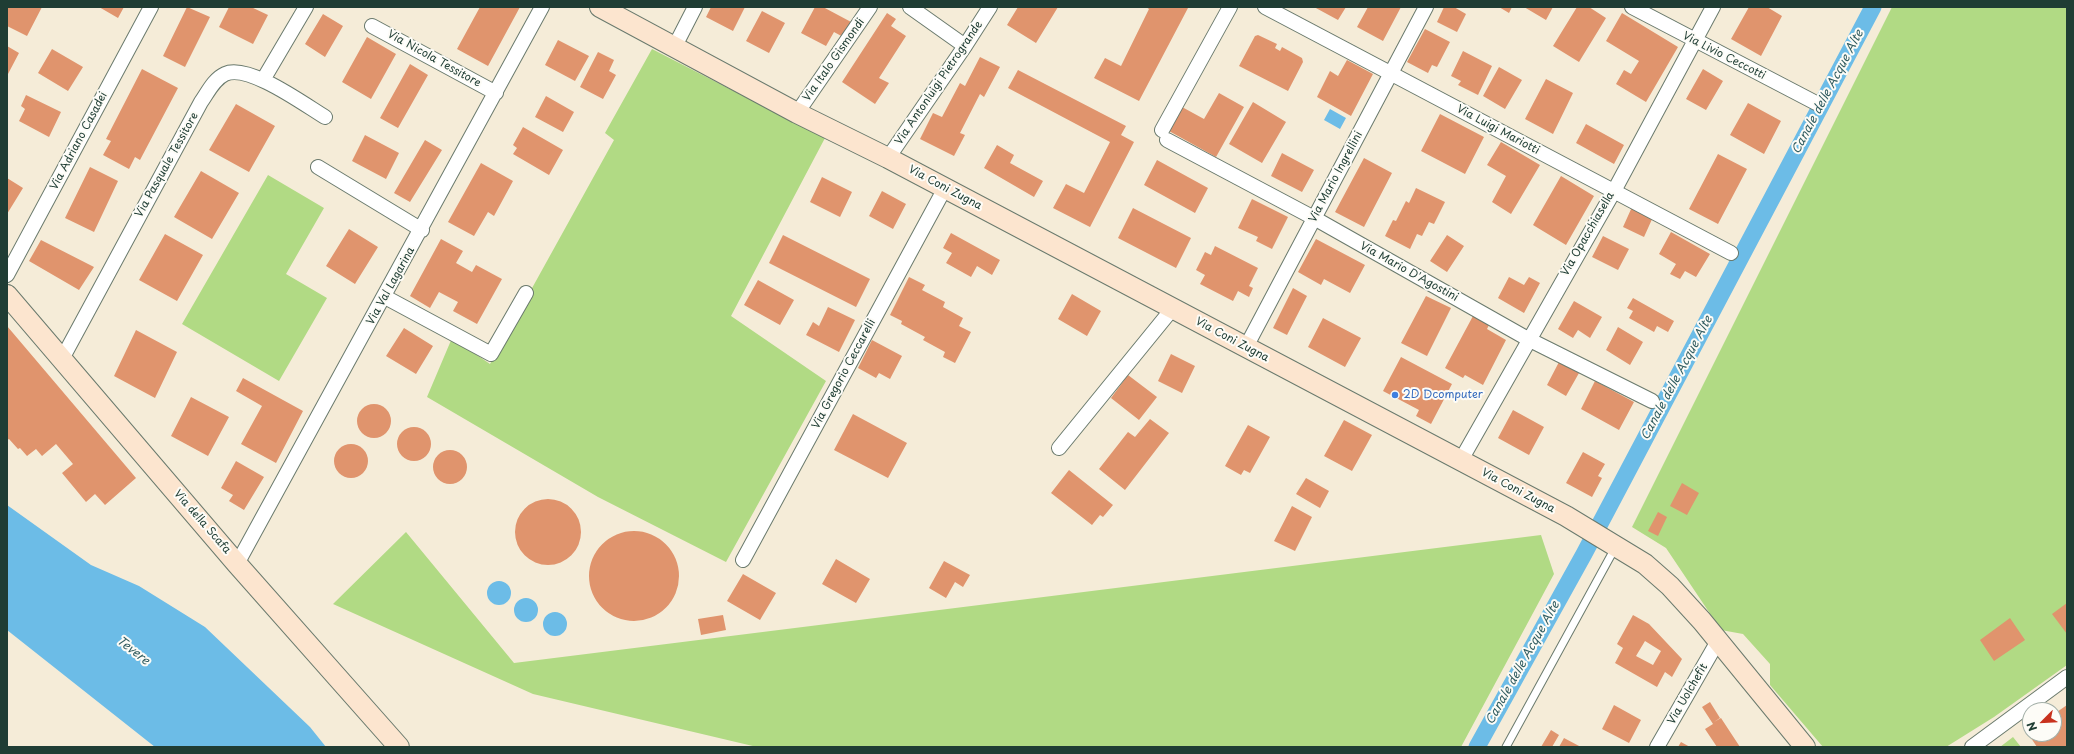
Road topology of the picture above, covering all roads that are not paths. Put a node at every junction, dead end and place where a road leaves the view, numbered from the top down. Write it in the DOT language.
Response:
graph roads {
  1 [pos="151,7"];
  2 [pos="306,7"];
  3 [pos="542,7"];
  4 [pos="600,7"];
  5 [pos="695,7"];
  6 [pos="870,7"];
  7 [pos="910,7"];
  8 [pos="990,7"];
  9 [pos="1230,7"];
  10 [pos="1265,7"];
  11 [pos="1426,7"];
  12 [pos="1632,7"];
  13 [pos="1713,7"];
  14 [pos="372,26"];
  15 [pos="1694,41"];
  16 [pos="675,46"];
  17 [pos="965,46"];
  18 [pos="1391,73"];
  19 [pos="263,80"];
  20 [pos="496,93"];
  21 [pos="1816,104"];
  22 [pos="797,113"];
  23 [pos="326,117"];
  24 [pos="888,158"];
  25 [pos="318,167"];
  26 [pos="945,188"];
  27 [pos="1614,191"];
  28 [pos="1314,218"];
  29 [pos="422,230"];
  30 [pos="1731,253"];
  31 [pos="7,275"];
  32 [pos="526,293"];
  33 [pos="7,295"];
  34 [pos="385,297"];
  35 [pos="1173,308"];
  36 [pos="1528,339"];
  37 [pos="1246,348"];
  38 [pos="62,358"];
  39 [pos="1652,401"];
  40 [pos="1059,448"];
  41 [pos="1461,460"];
  42 [pos="1616,546"];
  43 [pos="743,560"];
  44 [pos="237,564"];
  45 [pos="1718,641"];
  46 [pos="2067,677"];
  47 [pos="399,747"];
  48 [pos="1506,747"];
  49 [pos="1657,747"];
  50 [pos="1805,747"];
  51 [pos="1972,747"];
  1 -- 31 [label="street, Via Adriano Casadei"];
  2 -- 19 [label="street"];
  3 -- 20 [label="street, Via Val Lagarina"];
  4 -- 16 [label="street, Via Coni Zugna"];
  5 -- 16 [label="street"];
  6 -- 22 [label="street, Via Italo Gismondi"];
  7 -- 17 [label="street"];
  8 -- 17 [label="street, Via Antonluigi Pietrogrande"];
  9 -- 28 [label="street, Via Mario D'Agostini"];
  10 -- 18 [label="street, Via Luigi Mariotti"];
  11 -- 18 [label="street, Via Mario Ingrellini"];
  12 -- 15 [label="street, Via Livio Ceccotti"];
  13 -- 15 [label="street, Via Opacchiasella"];
  14 -- 20 [label="street, Via Nicola Tessitore"];
  15 -- 21 [label="street, Via Livio Ceccotti"];
  15 -- 27 [label="street, Via Opacchiasella"];
  16 -- 22 [label="street, Via Coni Zugna"];
  17 -- 24 [label="street, Via Antonluigi Pietrogrande"];
  18 -- 27 [label="street, Via Luigi Mariotti"];
  18 -- 28 [label="street, Via Mario Ingrellini"];
  19 -- 23 [label="street, Via Pasquale Tessitore"];
  19 -- 38 [label="street, Via Pasquale Tessitore"];
  20 -- 29 [label="street, Via Val Lagarina"];
  22 -- 24 [label="street, Via Coni Zugna"];
  24 -- 26 [label="street, Via Coni Zugna"];
  25 -- 29 [label="street"];
  26 -- 35 [label="street, Via Coni Zugna"];
  26 -- 43 [label="street, Via Gregorio Ceccarelli"];
  27 -- 30 [label="street, Via Luigi Mariotti"];
  27 -- 36 [label="street, Via Opacchiasella"];
  28 -- 36 [label="street, Via Mario D'Agostini"];
  28 -- 37 [label="street, Via Mario Ingrellini"];
  29 -- 34 [label="street, Via Val Lagarina"];
  32 -- 34 [label="street"];
  33 -- 38 [label="street, Via della Scafa"];
  34 -- 44 [label="street, Via Val Lagarina"];
  35 -- 37 [label="street, Via Coni Zugna"];
  35 -- 40 [label="street"];
  36 -- 39 [label="street, Via Mario D'Agostini"];
  36 -- 41 [label="street, Via Opacchiasella"];
  37 -- 41 [label="street, Via Coni Zugna"];
  38 -- 44 [label="street, Via della Scafa"];
  41 -- 42 [label="street, Via Coni Zugna"];
  42 -- 45 [label="street, Via Coni Zugna"];
  42 -- 48 [label="lane"];
  44 -- 47 [label="street, Via della Scafa"];
  45 -- 49 [label="street, Via Uolchefit"];
  45 -- 50 [label="street, Via Coni Zugna"];
  46 -- 51 [label="street"];
}
